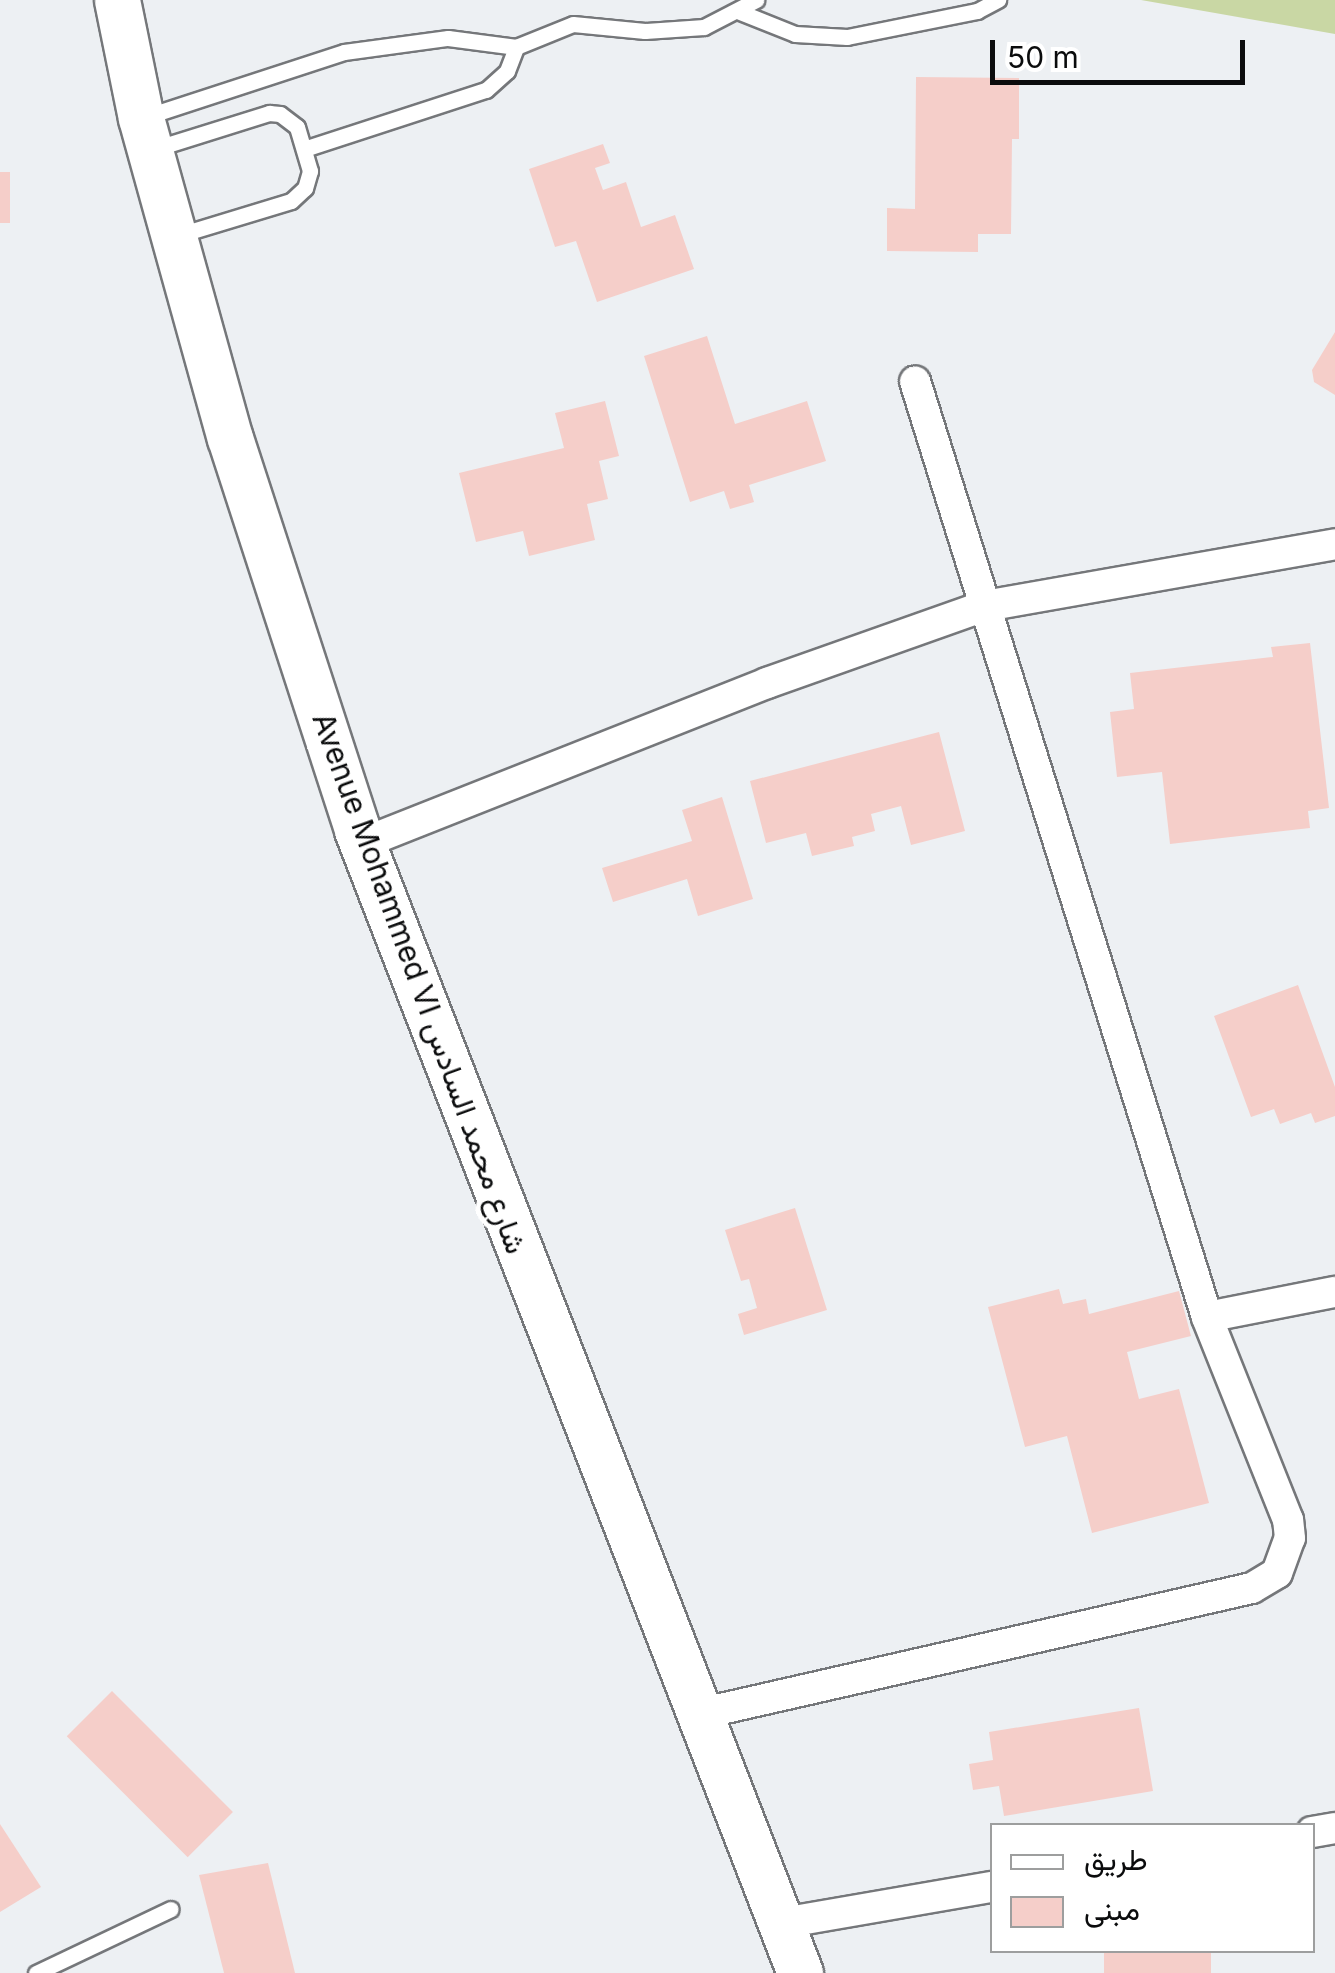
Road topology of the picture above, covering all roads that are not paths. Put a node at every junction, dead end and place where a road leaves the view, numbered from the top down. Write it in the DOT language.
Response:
graph roads {
  1 [pos="117,0"];
  2 [pos="756,0"];
  3 [pos="998,0"];
  4 [pos="740,12"];
  5 [pos="516,47"];
  6 [pos="145,134"];
  7 [pos="304,149"];
  8 [pos="174,236"];
  9 [pos="914,381"];
  10 [pos="1335,544"];
  11 [pos="985,606"];
  12 [pos="362,843"];
  13 [pos="1335,1292"];
  14 [pos="1207,1317"];
  15 [pos="700,1714"];
  16 [pos="990,1888"];
  17 [pos="171,1909"];
  18 [pos="789,1954"];
  19 [pos="36,1973"];
  1 -- 6 [label="main road, Avenue Mohammed VI شارع محمد السادس"];
  2 -- 4 [label="lane"];
  3 -- 4 [label="lane"];
  4 -- 5 [label="lane"];
  5 -- 6 [label="lane"];
  5 -- 7 [label="lane"];
  6 -- 7 [label="lane"];
  6 -- 8 [label="main road, Avenue Mohammed VI شارع محمد السادس"];
  7 -- 8 [label="lane"];
  8 -- 12 [label="main road, Avenue Mohammed VI شارع محمد السادس"];
  9 -- 11 [label="street"];
  10 -- 11 [label="street"];
  11 -- 12 [label="street"];
  11 -- 14 [label="street"];
  12 -- 15 [label="main road, Avenue Mohammed VI شارع محمد السادس"];
  13 -- 14 [label="street"];
  14 -- 15 [label="street"];
  15 -- 18 [label="main road, Avenue Mohammed VI شارع محمد السادس"];
  16 -- 18 [label="street"];
  17 -- 19 [label="lane"];
}
